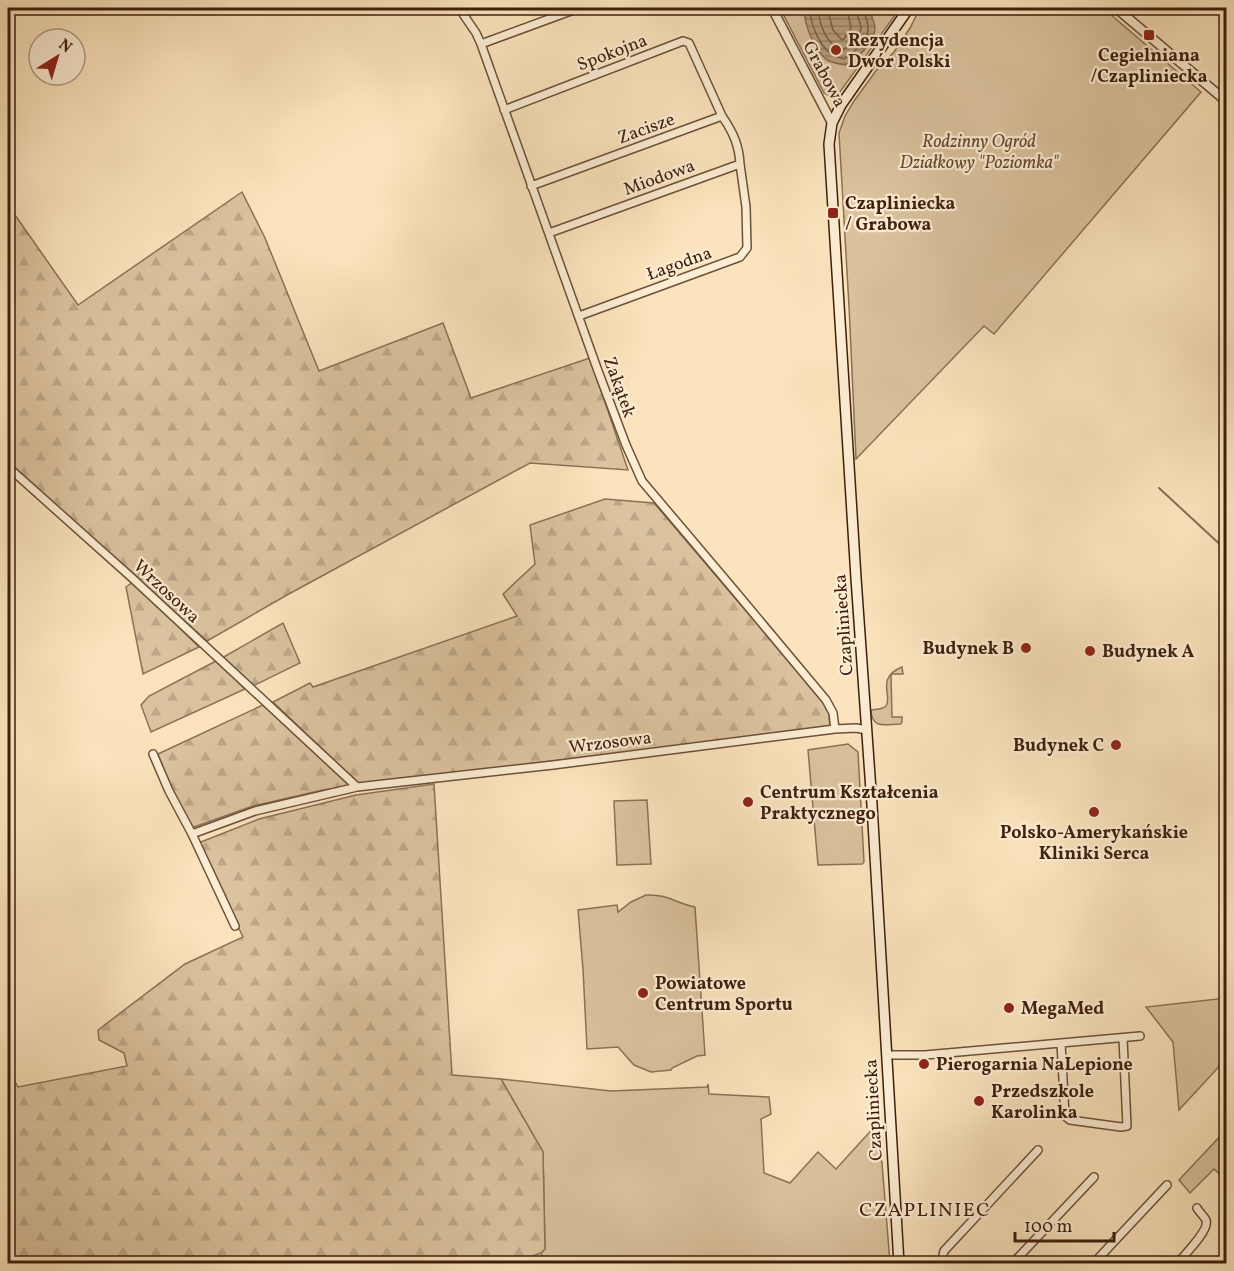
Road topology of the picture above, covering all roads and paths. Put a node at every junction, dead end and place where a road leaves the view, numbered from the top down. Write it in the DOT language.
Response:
graph roads {
  1 [pos="459,8"];
  2 [pos="579,8"];
  3 [pos="772,8"];
  4 [pos="909,8"];
  5 [pos="1116,8"];
  6 [pos="481,44"];
  7 [pos="1227,101"];
  8 [pos="504,110"];
  9 [pos="722,116"];
  10 [pos="832,123"];
  11 [pos="740,164"];
  12 [pos="531,186"];
  13 [pos="549,233"];
  14 [pos="579,316"];
  15 [pos="8,467"];
  16 [pos="835,729"];
  17 [pos="867,730"];
  18 [pos="153,754"];
  19 [pos="357,787"];
  20 [pos="192,834"];
  21 [pos="235,926"];
  22 [pos="1140,1036"];
  23 [pos="1123,1038"];
  24 [pos="1061,1043"];
  25 [pos="887,1055"];
  26 [pos="1227,1126"];
  27 [pos="1227,1132"];
  28 [pos="1038,1150"];
  29 [pos="1094,1177"];
  30 [pos="1167,1185"];
  31 [pos="1197,1208"];
  32 [pos="899,1263"];
  33 [pos="947,1263"];
  34 [pos="1012,1263"];
  35 [pos="1093,1263"];
  36 [pos="1177,1263"];
  1 -- 6 [label="street, Zakątek"];
  2 -- 6 [label="street"];
  3 -- 10 [label="street, Grabowa"];
  4 -- 10 [label="main road, Czapliniecka"];
  5 -- 7 [label="street"];
  6 -- 8 [label="street, Zakątek"];
  8 -- 9 [label="street, Spokojna"];
  8 -- 12 [label="street, Zakątek"];
  9 -- 11 [label="street"];
  9 -- 12 [label="street, Zacisze"];
  10 -- 17 [label="main road, Czapliniecka"];
  11 -- 13 [label="street, Miodowa"];
  11 -- 14 [label="street, Łagodna"];
  12 -- 13 [label="street, Zakątek"];
  13 -- 14 [label="street, Zakątek"];
  14 -- 16 [label="street, Zakątek"];
  15 -- 19 [label="street, Wrzosowa"];
  16 -- 17 [label="street, Wrzosowa"];
  16 -- 19 [label="street, Wrzosowa"];
  17 -- 25 [label="main road, Czapliniecka"];
  18 -- 20 [label="street"];
  19 -- 20 [label="street, Wrzosowa"];
  20 -- 21 [label="street"];
  22 -- 23 [label="street"];
  23 -- 24 [label="street"];
  23 -- 24 [label="street"];
  24 -- 25 [label="street"];
  25 -- 32 [label="main road, Czapliniecka"];
  26 -- 27 [label="street"];
  28 -- 33 [label="street"];
  29 -- 34 [label="street"];
  30 -- 35 [label="street"];
  31 -- 36 [label="street"];
}
